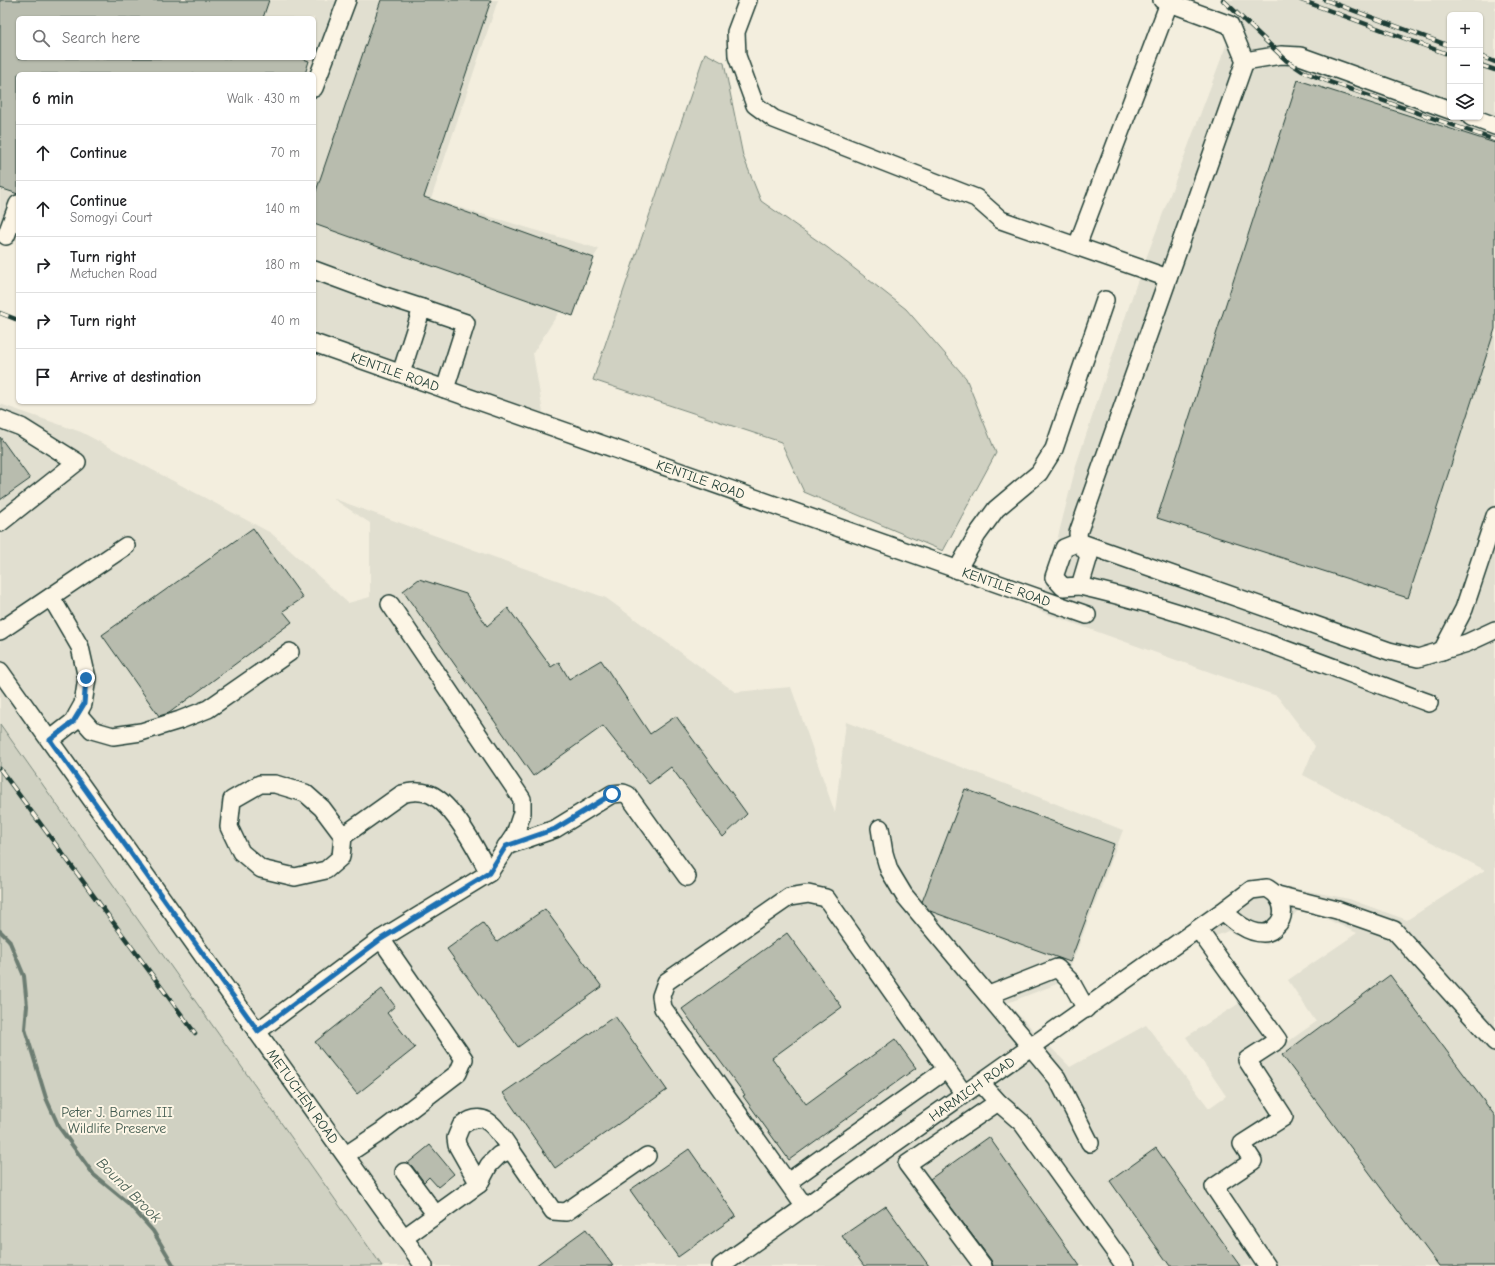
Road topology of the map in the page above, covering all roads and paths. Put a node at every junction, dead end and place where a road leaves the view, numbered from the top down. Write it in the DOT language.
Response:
graph roads {
  1 [pos="347,0"];
  2 [pos="748,0"];
  3 [pos="1166,1"];
  4 [pos="1245,61"];
  5 [pos="316,83"];
  6 [pos="1447,109"];
  7 [pos="1479,120"];
  8 [pos="1495,126"];
  9 [pos="16,210"];
  10 [pos="8,236"];
  11 [pos="1077,246"];
  12 [pos="316,271"];
  13 [pos="1168,278"];
  14 [pos="1105,300"];
  15 [pos="422,308"];
  16 [pos="316,344"];
  17 [pos="401,373"];
  18 [pos="445,389"];
  19 [pos="0,419"];
  20 [pos="1495,516"];
  21 [pos="0,523"];
  22 [pos="1079,542"];
  23 [pos="126,546"];
  24 [pos="957,570"];
  25 [pos="1071,586"];
  26 [pos="51,597"];
  27 [pos="390,604"];
  28 [pos="1056,605"];
  29 [pos="1087,615"];
  30 [pos="1495,630"];
  31 [pos="0,631"];
  32 [pos="1442,651"];
  33 [pos="290,652"];
  34 [pos="0,671"];
  35 [pos="1429,703"];
  36 [pos="78,714"];
  37 [pos="50,740"];
  38 [pos="880,828"];
  39 [pos="343,836"];
  40 [pos="506,846"];
  41 [pos="489,873"];
  42 [pos="687,877"];
  43 [pos="1277,895"];
  44 [pos="1223,911"];
  45 [pos="1198,929"];
  46 [pos="381,939"];
  47 [pos="989,996"];
  48 [pos="1086,1009"];
  49 [pos="258,1031"];
  50 [pos="1495,1042"];
  51 [pos="1032,1047"];
  52 [pos="946,1069"];
  53 [pos="981,1083"];
  54 [pos="964,1094"];
  55 [pos="998,1102"];
  56 [pos="1090,1143"];
  57 [pos="894,1144"];
  58 [pos="511,1150"];
  59 [pos="346,1155"];
  60 [pos="647,1156"];
  61 [pos="907,1164"];
  62 [pos="404,1172"];
  63 [pos="788,1182"];
  64 [pos="479,1184"];
  65 [pos="805,1207"];
  66 [pos="436,1215"];
  67 [pos="405,1237"];
  68 [pos="424,1266"];
  69 [pos="721,1266"];
  70 [pos="983,1266"];
  71 [pos="1125,1266"];
  72 [pos="1267,1266"];
  1 -- 5 [label="street"];
  2 -- 11 [label="street"];
  3 -- 4 [label="street"];
  3 -- 11 [label="street"];
  4 -- 6 [label="street"];
  4 -- 13 [label="street"];
  7 -- 8 [label="street"];
  9 -- 10 [label="street"];
  11 -- 13 [label="street"];
  12 -- 15 [label="street"];
  13 -- 22 [label="street"];
  14 -- 24 [label="street"];
  15 -- 17 [label="street"];
  15 -- 18 [label="street"];
  16 -- 17 [label="street, KENTILE ROAD"];
  17 -- 18 [label="street, KENTILE ROAD"];
  18 -- 24 [label="street, KENTILE ROAD"];
  19 -- 21 [label="street"];
  20 -- 32 [label="street"];
  22 -- 25 [label="street"];
  22 -- 25 [label="street"];
  22 -- 32 [label="street"];
  23 -- 26 [label="street"];
  24 -- 28 [label="street, KENTILE ROAD"];
  25 -- 28 [label="street"];
  25 -- 35 [label="street"];
  26 -- 31 [label="street"];
  26 -- 36 [label="street"];
  27 -- 40 [label="street"];
  28 -- 29 [label="street, KENTILE ROAD"];
  30 -- 32 [label="street"];
  33 -- 36 [label="street"];
  34 -- 37 [label="street, METUCHEN ROAD"];
  36 -- 37 [label="street"];
  37 -- 49 [label="street, METUCHEN ROAD"];
  38 -- 47 [label="street"];
  39 -- 39 [label="street"];
  39 -- 41 [label="street"];
  40 -- 41 [label="street"];
  40 -- 42 [label="street"];
  41 -- 46 [label="street"];
  43 -- 44 [label="street, HARMICH ROAD"];
  43 -- 44 [label="street"];
  43 -- 50 [label="street, HARMICH ROAD"];
  44 -- 45 [label="street, HARMICH ROAD"];
  45 -- 48 [label="street, HARMICH ROAD"];
  45 -- 72 [label="street"];
  46 -- 49 [label="street"];
  46 -- 59 [label="street"];
  47 -- 48 [label="street"];
  47 -- 51 [label="street"];
  48 -- 51 [label="street, HARMICH ROAD"];
  49 -- 59 [label="street, METUCHEN ROAD"];
  51 -- 53 [label="street, HARMICH ROAD"];
  51 -- 56 [label="street"];
  52 -- 54 [label="street"];
  52 -- 63 [label="street"];
  52 -- 63 [label="street"];
  53 -- 54 [label="street, HARMICH ROAD"];
  53 -- 55 [label="street"];
  54 -- 57 [label="street, HARMICH ROAD"];
  55 -- 61 [label="street"];
  55 -- 71 [label="street"];
  57 -- 61 [label="street"];
  57 -- 65 [label="street, HARMICH ROAD"];
  58 -- 60 [label="street"];
  58 -- 64 [label="street"];
  58 -- 64 [label="street"];
  59 -- 67 [label="street, METUCHEN ROAD"];
  61 -- 70 [label="street"];
  62 -- 66 [label="street"];
  63 -- 65 [label="street"];
  64 -- 66 [label="street"];
  65 -- 69 [label="street, HARMICH ROAD"];
  66 -- 67 [label="street"];
  67 -- 68 [label="street, METUCHEN ROAD"];
}
